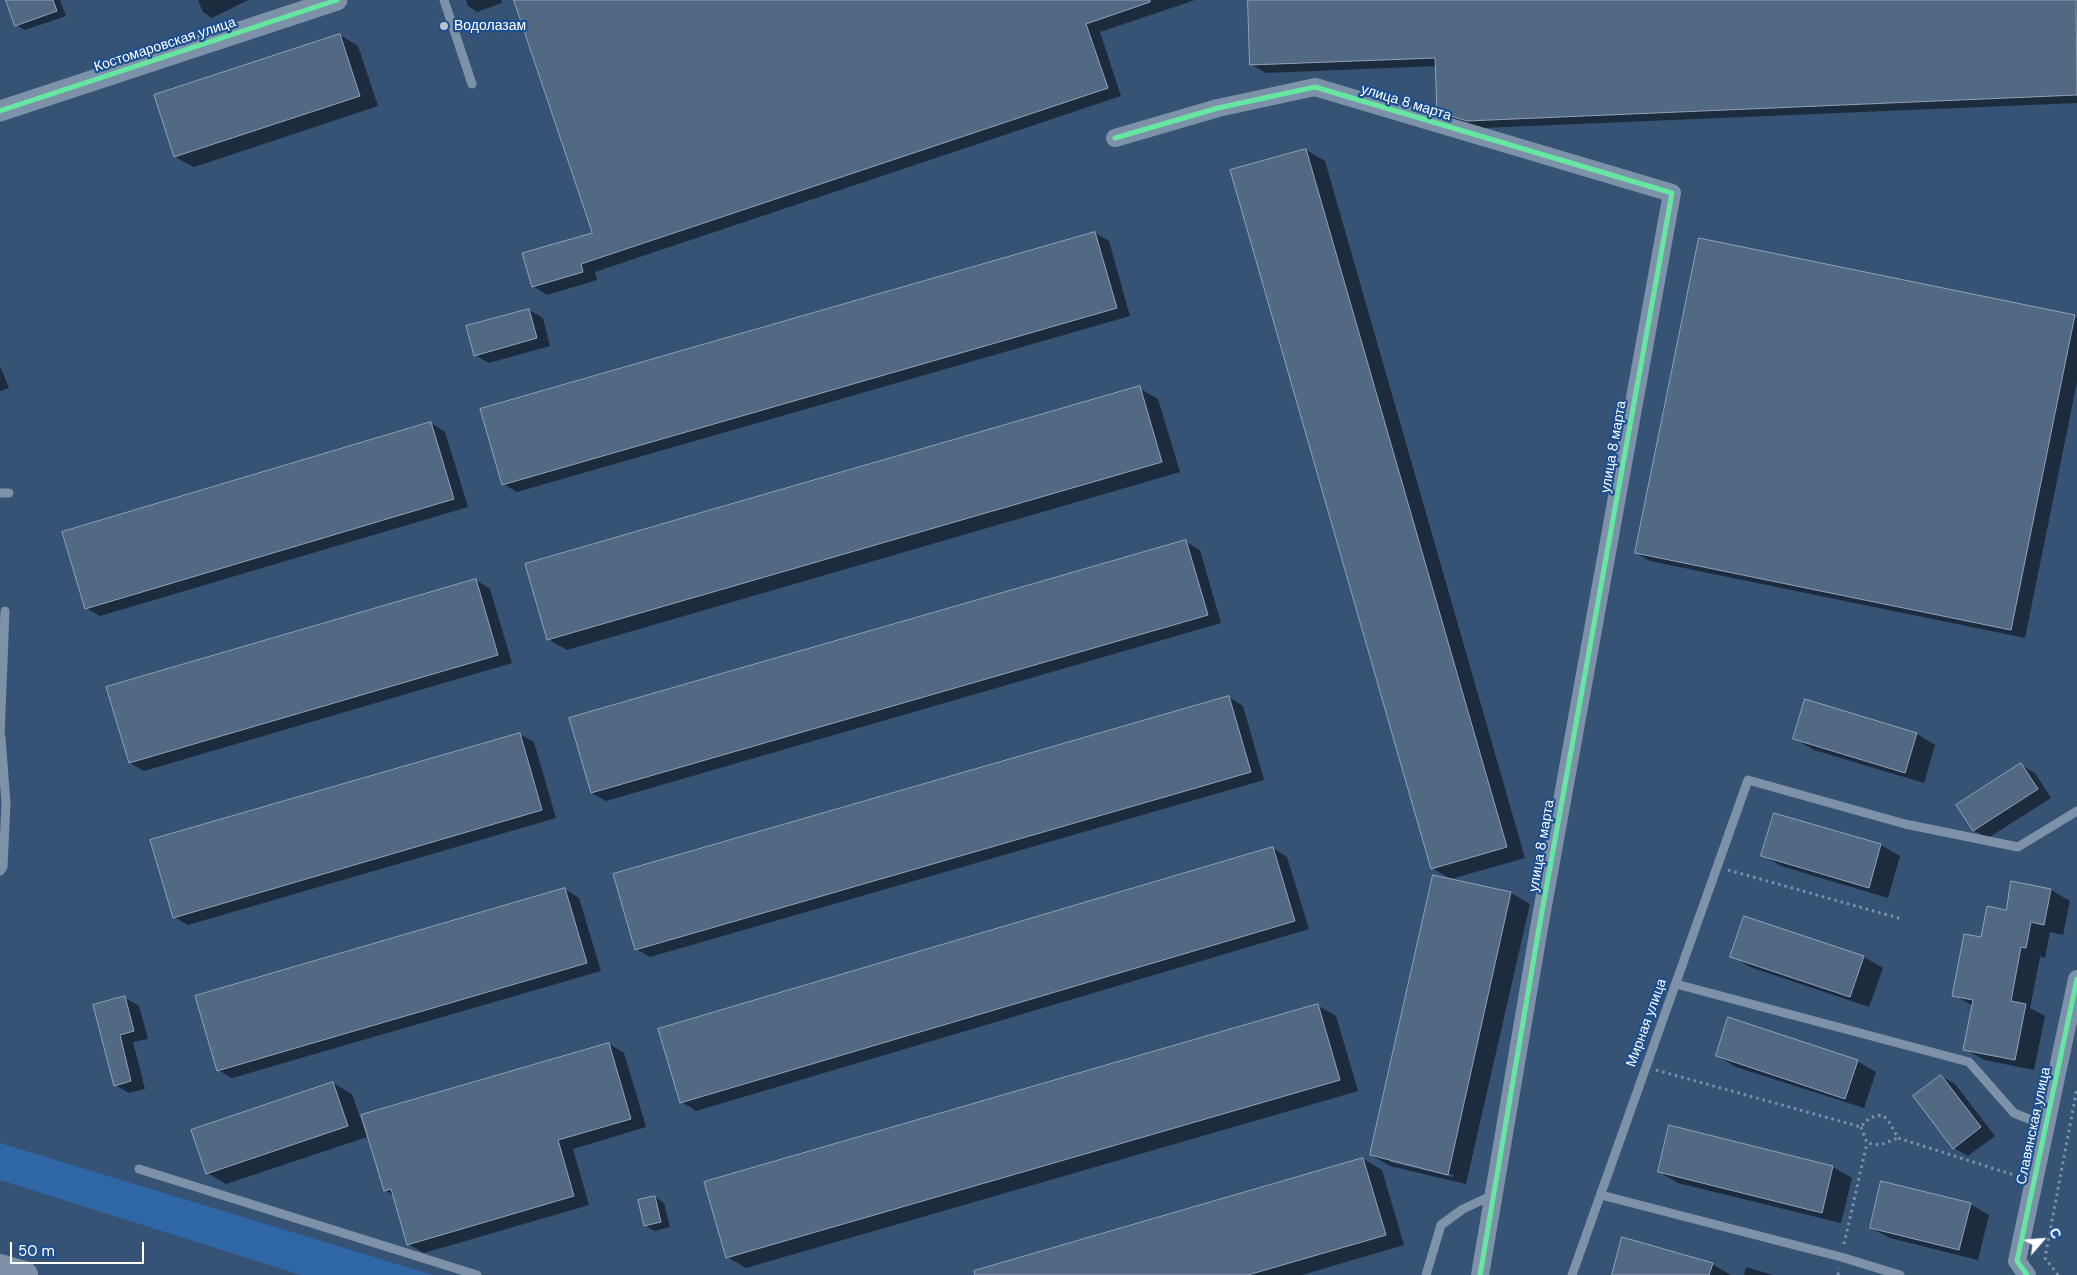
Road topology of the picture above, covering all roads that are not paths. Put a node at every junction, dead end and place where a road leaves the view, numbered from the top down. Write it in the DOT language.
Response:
graph roads {
  1 [pos="338,0"];
  2 [pos="444,0"];
  3 [pos="472,84"];
  4 [pos="0,111"];
  5 [pos="1115,138"];
  6 [pos="5,611"];
  7 [pos="1,737"];
  8 [pos="2077,811"];
  9 [pos="0,871"];
  10 [pos="2077,979"];
  11 [pos="1676,984"];
  12 [pos="2046,1126"];
  13 [pos="139,1169"];
  14 [pos="1493,1195"];
  15 [pos="1601,1195"];
  16 [pos="0,1268"];
  17 [pos="24,1275"];
  18 [pos="477,1275"];
  19 [pos="1426,1275"];
  20 [pos="1480,1275"];
  21 [pos="1572,1275"];
  22 [pos="1900,1275"];
  23 [pos="2027,1275"];
  1 -- 4 [label="street, Костомаровская улица"];
  2 -- 3 [label="lane"];
  5 -- 14 [label="street, улица 8 марта"];
  6 -- 7 [label="lane"];
  7 -- 9 [label="lane"];
  8 -- 11 [label="lane, Мирная улица"];
  10 -- 12 [label="street, Славянская улица"];
  11 -- 12 [label="lane"];
  11 -- 15 [label="lane, Мирная улица"];
  12 -- 23 [label="street, Славянская улица"];
  13 -- 18 [label="lane"];
  14 -- 19 [label="lane"];
  14 -- 20 [label="street, улица 8 марта"];
  15 -- 21 [label="lane, Мирная улица"];
  15 -- 22 [label="lane"];
  16 -- 17 [label="highway"];
}
